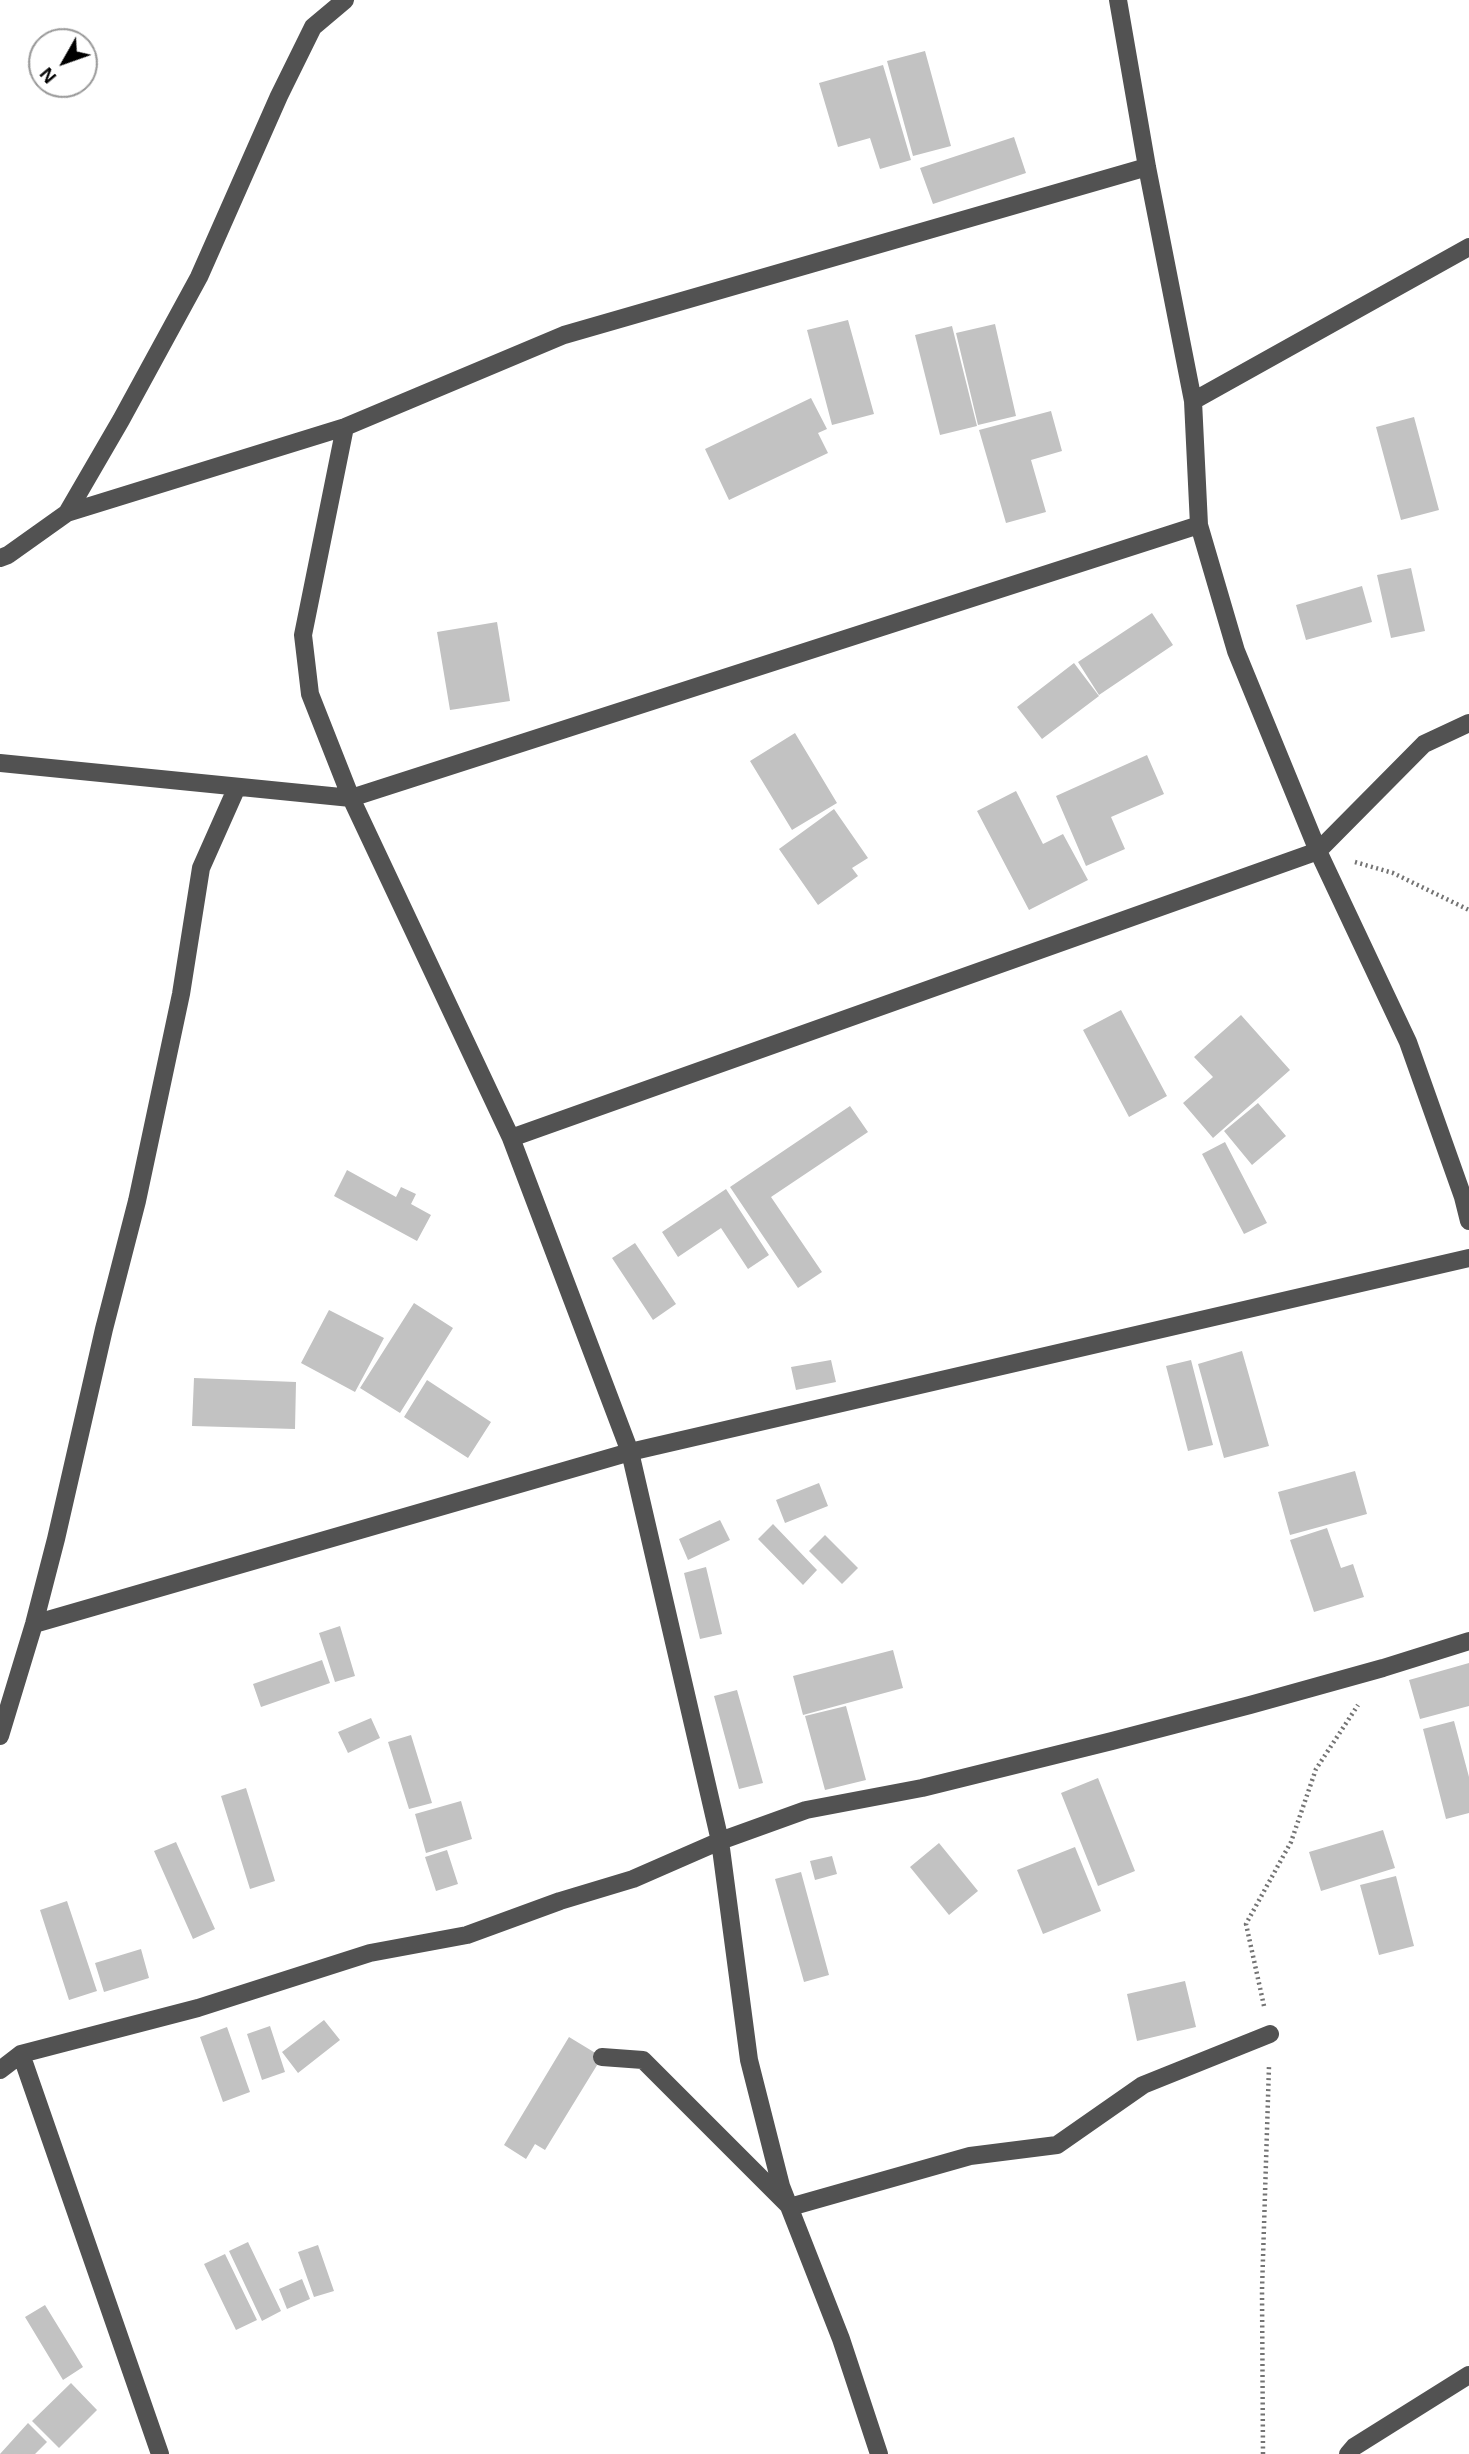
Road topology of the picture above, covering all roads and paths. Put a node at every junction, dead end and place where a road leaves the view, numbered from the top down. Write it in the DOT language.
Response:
graph roads {
  1 [pos="345,0"];
  2 [pos="1118,0"];
  3 [pos="1147,167"];
  4 [pos="1469,247"];
  5 [pos="1193,401"];
  6 [pos="345,427"];
  7 [pos="67,513"];
  8 [pos="1199,525"];
  9 [pos="0,558"];
  10 [pos="1469,723"];
  11 [pos="0,763"];
  12 [pos="237,786"];
  13 [pos="351,798"];
  14 [pos="1318,851"];
  15 [pos="1469,910"];
  16 [pos="511,1138"];
  17 [pos="1469,1221"];
  18 [pos="1469,1258"];
  19 [pos="630,1452"];
  20 [pos="34,1624"];
  21 [pos="1469,1641"];
  22 [pos="0,1736"];
  23 [pos="720,1841"];
  24 [pos="1270,2034"];
  25 [pos="21,2054"];
  26 [pos="602,2057"];
  27 [pos="0,2070"];
  28 [pos="790,2207"];
  29 [pos="1469,2375"];
  30 [pos="160,2454"];
  31 [pos="879,2454"];
  32 [pos="1348,2454"];
  1 -- 7 [label="street"];
  2 -- 3 [label="street"];
  3 -- 5 [label="street"];
  3 -- 6 [label="street"];
  4 -- 5 [label="street"];
  5 -- 8 [label="street"];
  6 -- 7 [label="street"];
  6 -- 13 [label="street"];
  7 -- 9 [label="street"];
  8 -- 13 [label="street"];
  8 -- 14 [label="street"];
  10 -- 14 [label="street"];
  11 -- 12 [label="street"];
  12 -- 13 [label="street"];
  12 -- 20 [label="street"];
  13 -- 16 [label="street"];
  14 -- 15 [label="path"];
  14 -- 16 [label="street"];
  14 -- 17 [label="street"];
  16 -- 19 [label="street"];
  18 -- 19 [label="street"];
  19 -- 20 [label="street"];
  19 -- 23 [label="street"];
  20 -- 22 [label="street"];
  21 -- 23 [label="street"];
  23 -- 25 [label="street"];
  23 -- 28 [label="street"];
  24 -- 28 [label="street"];
  25 -- 27 [label="street"];
  25 -- 30 [label="street"];
  26 -- 28 [label="street"];
  28 -- 31 [label="street"];
  29 -- 32 [label="street"];
}
